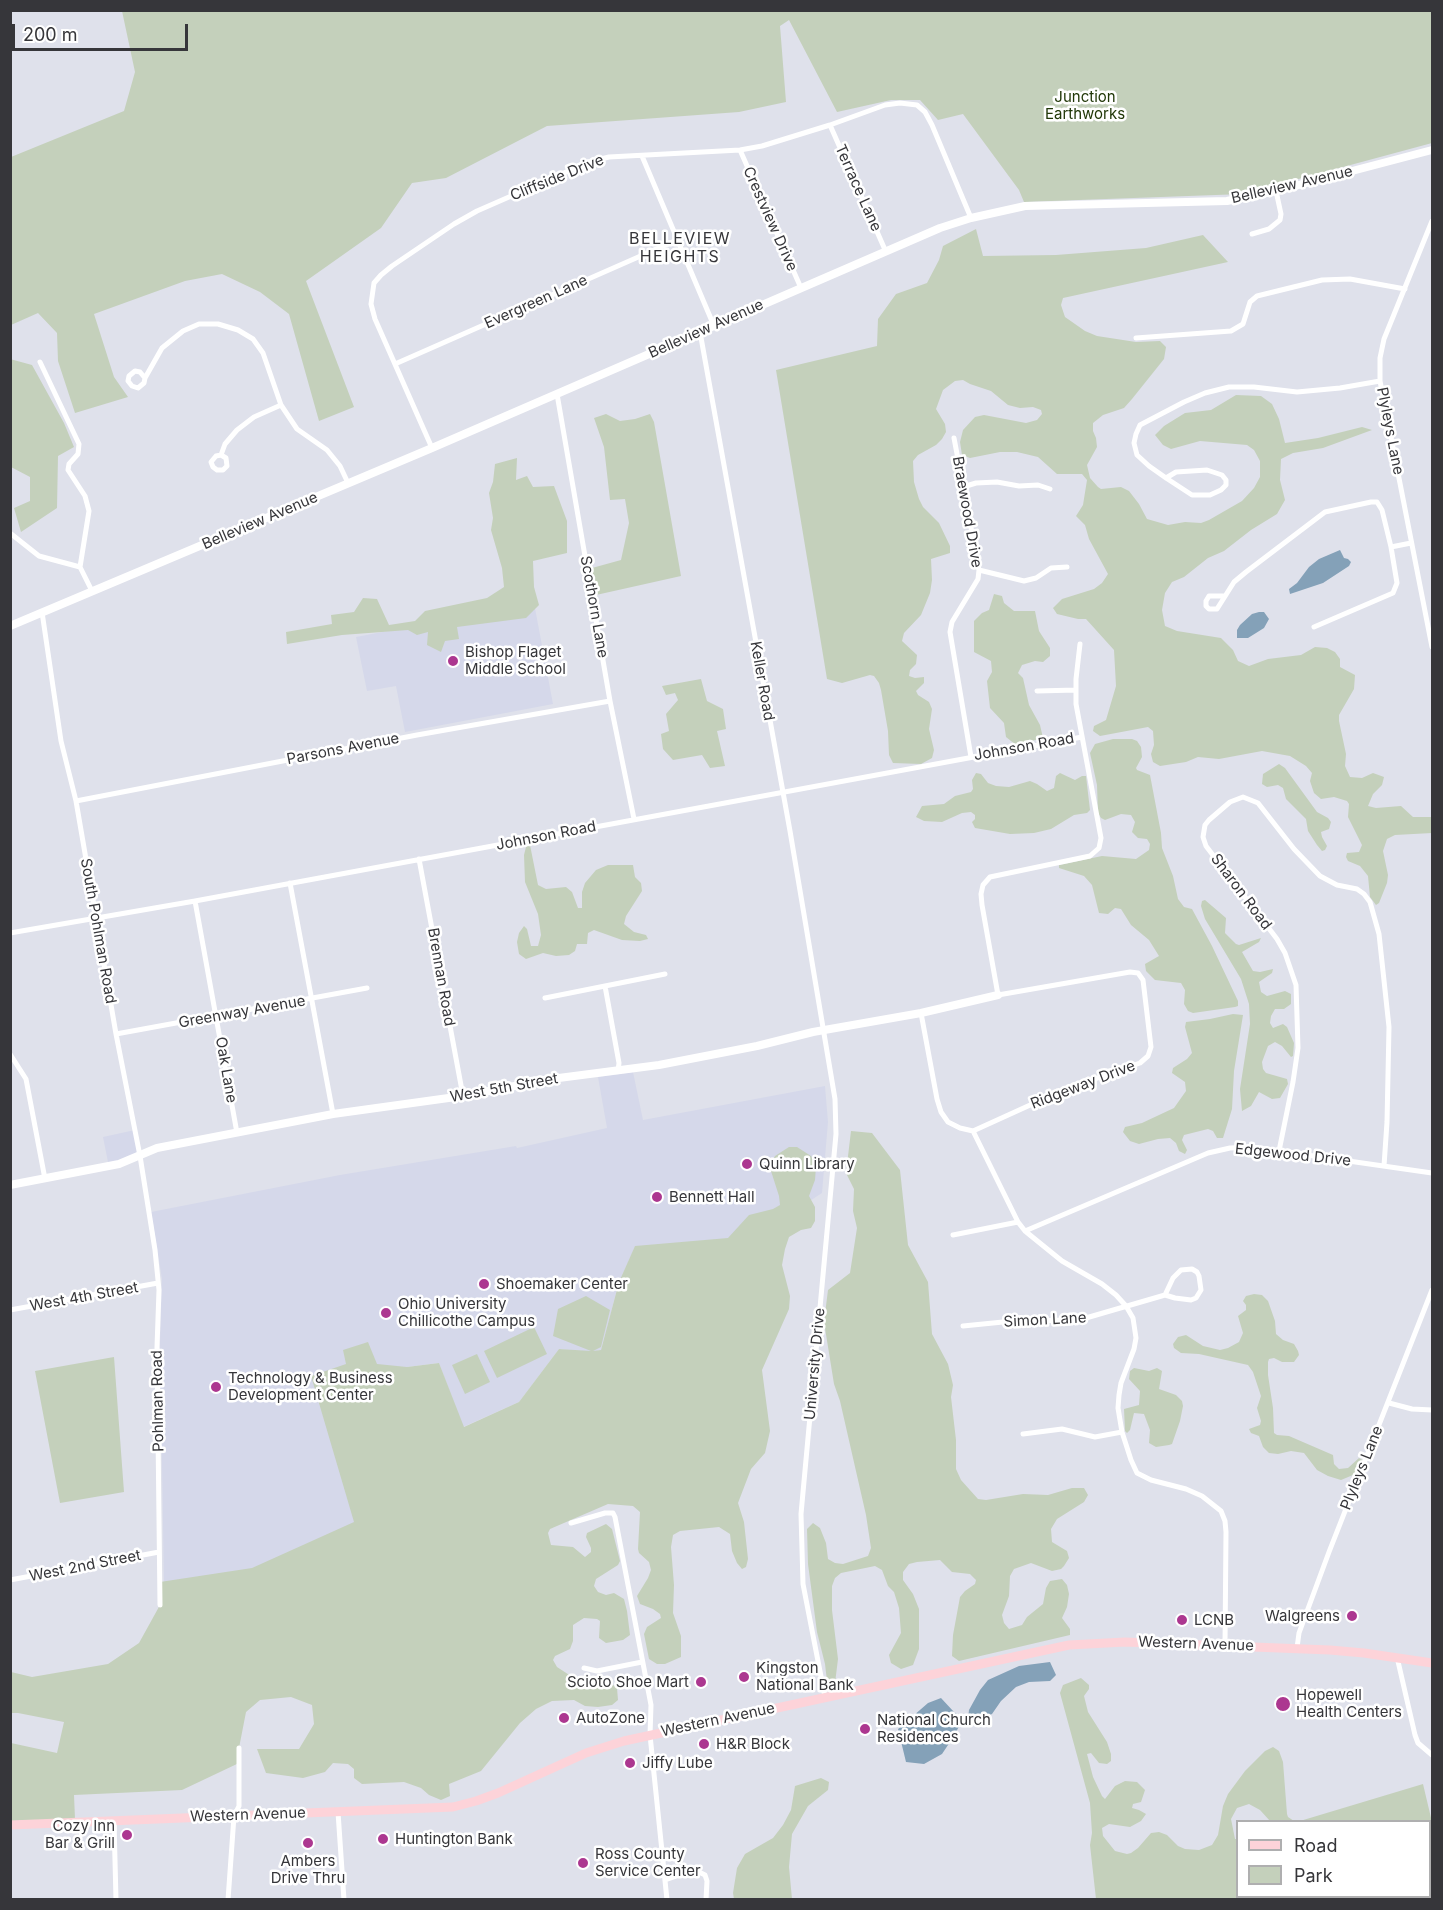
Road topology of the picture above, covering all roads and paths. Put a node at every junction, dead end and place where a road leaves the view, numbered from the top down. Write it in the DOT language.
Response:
graph roads {
  1 [pos="830,125"];
  2 [pos="740,150"];
  3 [pos="1432,150"];
  4 [pos="642,156"];
  5 [pos="1276,191"];
  6 [pos="971,218"];
  7 [pos="1432,222"];
  8 [pos="1252,234"];
  9 [pos="677,240"];
  10 [pos="886,252"];
  11 [pos="801,288"];
  12 [pos="1405,289"];
  13 [pos="714,326"];
  14 [pos="700,332"];
  15 [pos="1136,338"];
  16 [pos="40,362"];
  17 [pos="395,364"];
  18 [pos="145,378"];
  19 [pos="1380,381"];
  20 [pos="557,394"];
  21 [pos="281,405"];
  22 [pos="954,438"];
  23 [pos="432,448"];
  24 [pos="221,455"];
  25 [pos="1166,478"];
  26 [pos="348,483"];
  27 [pos="963,487"];
  28 [pos="1050,489"];
  29 [pos="10,534"];
  30 [pos="1411,543"];
  31 [pos="1391,547"];
  32 [pos="80,567"];
  33 [pos="1067,567"];
  34 [pos="978,570"];
  35 [pos="92,591"];
  36 [pos="1224,596"];
  37 [pos="42,612"];
  38 [pos="10,626"];
  39 [pos="1314,627"];
  40 [pos="1080,644"];
  41 [pos="1432,647"];
  42 [pos="1076,690"];
  43 [pos="1037,691"];
  44 [pos="610,701"];
  45 [pos="1082,737"];
  46 [pos="971,757"];
  47 [pos="783,792"];
  48 [pos="76,801"];
  49 [pos="634,819"];
  50 [pos="419,859"];
  51 [pos="290,883"];
  52 [pos="195,901"];
  53 [pos="96,918"];
  54 [pos="10,933"];
  55 [pos="665,974"];
  56 [pos="605,986"];
  57 [pos="367,988"];
  58 [pos="998,995"];
  59 [pos="544,998"];
  60 [pos="312,999"];
  61 [pos="921,1013"];
  62 [pos="216,1017"];
  63 [pos="823,1030"];
  64 [pos="116,1034"];
  65 [pos="10,1054"];
  66 [pos="618,1071"];
  67 [pos="463,1096"];
  68 [pos="333,1114"];
  69 [pos="973,1131"];
  70 [pos="237,1133"];
  71 [pos="1279,1150"];
  72 [pos="140,1156"];
  73 [pos="1384,1166"];
  74 [pos="1432,1173"];
  75 [pos="45,1179"];
  76 [pos="10,1185"];
  77 [pos="1018,1222"];
  78 [pos="1025,1231"];
  79 [pos="953,1235"];
  80 [pos="155,1250"];
  81 [pos="158,1283"];
  82 [pos="1432,1290"];
  83 [pos="1165,1294"];
  84 [pos="1126,1306"];
  85 [pos="10,1310"];
  86 [pos="963,1326"];
  87 [pos="1389,1403"];
  88 [pos="1432,1410"];
  89 [pos="1122,1432"];
  90 [pos="1023,1434"];
  91 [pos="571,1523"];
  92 [pos="159,1552"];
  93 [pos="10,1580"];
  94 [pos="160,1605"];
  95 [pos="1225,1645"];
  96 [pos="1297,1648"];
  97 [pos="1397,1657"];
  98 [pos="642,1662"];
  99 [pos="1432,1663"];
  100 [pos="584,1668"];
  101 [pos="825,1697"];
  102 [pos="650,1735"];
  103 [pos="239,1748"];
  104 [pos="1432,1755"];
  105 [pos="338,1812"];
  106 [pos="234,1816"];
  107 [pos="114,1821"];
  108 [pos="10,1825"];
  109 [pos="665,1880"];
  110 [pos="116,1899"];
  111 [pos="228,1899"];
  112 [pos="344,1899"];
  113 [pos="667,1899"];
  114 [pos="706,1899"];
  1 -- 2 [label="street, Cliffside Drive"];
  1 -- 6 [label="street, Cliffside Drive"];
  1 -- 10 [label="street, Terrace Lane"];
  2 -- 4 [label="street, Cliffside Drive"];
  2 -- 11 [label="street, Crestview Drive"];
  3 -- 5 [label="street, Belleview Avenue"];
  4 -- 9 [label="street"];
  4 -- 17 [label="street, Cliffside Drive"];
  5 -- 6 [label="street, Belleview Avenue"];
  5 -- 8 [label="street"];
  6 -- 10 [label="street, Belleview Avenue"];
  7 -- 12 [label="street, Plyleys Lane"];
  9 -- 13 [label="street"];
  9 -- 17 [label="street, Evergreen Lane"];
  10 -- 11 [label="street, Belleview Avenue"];
  11 -- 13 [label="street, Belleview Avenue"];
  12 -- 15 [label="street"];
  12 -- 19 [label="street, Plyleys Lane"];
  13 -- 14 [label="street, Belleview Avenue"];
  14 -- 20 [label="street, Belleview Avenue"];
  14 -- 47 [label="street, Keller Road"];
  16 -- 32 [label="street"];
  17 -- 23 [label="street, Cliffside Drive"];
  18 -- 21 [label="street"];
  19 -- 25 [label="street"];
  19 -- 30 [label="street, Plyleys Lane"];
  20 -- 23 [label="street, Belleview Avenue"];
  20 -- 44 [label="street, Scothorn Lane"];
  21 -- 24 [label="street"];
  21 -- 26 [label="street"];
  22 -- 27 [label="street, Braewood Drive"];
  23 -- 26 [label="street, Belleview Avenue"];
  25 -- 25 [label="street"];
  26 -- 35 [label="street, Belleview Avenue"];
  27 -- 28 [label="street"];
  27 -- 34 [label="street, Braewood Drive"];
  29 -- 32 [label="street"];
  30 -- 31 [label="street"];
  30 -- 41 [label="street, Plyleys Lane"];
  31 -- 36 [label="street"];
  31 -- 39 [label="street"];
  32 -- 35 [label="street"];
  33 -- 34 [label="street"];
  34 -- 46 [label="street, Braewood Drive"];
  35 -- 37 [label="street, Belleview Avenue"];
  37 -- 38 [label="street, Belleview Avenue"];
  37 -- 48 [label="street, South Pohlman Road"];
  40 -- 42 [label="street"];
  42 -- 43 [label="street"];
  42 -- 45 [label="street"];
  44 -- 48 [label="street, Parsons Avenue"];
  44 -- 49 [label="street, Scothorn Lane"];
  45 -- 46 [label="street, Johnson Road"];
  45 -- 58 [label="street"];
  46 -- 47 [label="street, Johnson Road"];
  47 -- 49 [label="street, Johnson Road"];
  47 -- 63 [label="street, Keller Road"];
  48 -- 53 [label="street, South Pohlman Road"];
  49 -- 50 [label="street, Johnson Road"];
  50 -- 51 [label="street, Johnson Road"];
  50 -- 67 [label="street, Brennan Road"];
  51 -- 52 [label="street, Johnson Road"];
  51 -- 60 [label="street"];
  52 -- 53 [label="street, Johnson Road"];
  52 -- 62 [label="street, Oak Lane"];
  53 -- 54 [label="street, Johnson Road"];
  53 -- 64 [label="street, South Pohlman Road"];
  55 -- 56 [label="street"];
  56 -- 59 [label="street"];
  56 -- 66 [label="street"];
  57 -- 60 [label="street, Greenway Avenue"];
  58 -- 61 [label="street, West 5th Street"];
  58 -- 69 [label="street, Ridgeway Drive"];
  60 -- 62 [label="street, Greenway Avenue"];
  60 -- 68 [label="street"];
  61 -- 63 [label="street, West 5th Street"];
  61 -- 69 [label="street"];
  62 -- 64 [label="street, Greenway Avenue"];
  62 -- 70 [label="street, Oak Lane"];
  63 -- 66 [label="street, West 5th Street"];
  63 -- 101 [label="street, University Drive"];
  64 -- 72 [label="street, South Pohlman Road"];
  65 -- 75 [label="street"];
  66 -- 67 [label="street, West 5th Street"];
  67 -- 68 [label="street, West 5th Street"];
  68 -- 70 [label="street, West 5th Street"];
  69 -- 77 [label="street"];
  70 -- 72 [label="street, West 5th Street"];
  71 -- 73 [label="street, Edgewood Drive"];
  71 -- 73 [label="street, Sharon Road"];
  71 -- 78 [label="street, Edgewood Drive"];
  72 -- 75 [label="street, West 5th Street"];
  72 -- 80 [label="street, South Pohlman Road"];
  73 -- 74 [label="street, Edgewood Drive"];
  75 -- 76 [label="street, West 5th Street"];
  77 -- 78 [label="street"];
  77 -- 79 [label="street"];
  78 -- 84 [label="street"];
  80 -- 81 [label="street, Pohlman Road"];
  81 -- 85 [label="street, West 4th Street"];
  81 -- 92 [label="street, Pohlman Road"];
  82 -- 87 [label="street, Plyleys Lane"];
  83 -- 83 [label="street"];
  83 -- 84 [label="street, Simon Lane"];
  84 -- 86 [label="street, Simon Lane"];
  84 -- 89 [label="street"];
  87 -- 88 [label="street"];
  87 -- 96 [label="street, Plyleys Lane"];
  89 -- 90 [label="street"];
  89 -- 95 [label="street"];
  91 -- 98 [label="street"];
  92 -- 93 [label="street, West 2nd Street"];
  92 -- 94 [label="street, Pohlman Road"];
  95 -- 96 [label="main road, Western Avenue"];
  95 -- 101 [label="main road, Western Avenue"];
  96 -- 97 [label="main road, Western Avenue"];
  97 -- 99 [label="main road, Western Avenue"];
  97 -- 104 [label="street"];
  98 -- 100 [label="street"];
  98 -- 102 [label="street"];
  101 -- 102 [label="main road, Western Avenue"];
  102 -- 105 [label="main road, Western Avenue"];
  102 -- 109 [label="street"];
  103 -- 106 [label="street"];
  105 -- 106 [label="main road, Western Avenue"];
  105 -- 112 [label="street"];
  106 -- 107 [label="main road, Western Avenue"];
  106 -- 111 [label="street"];
  107 -- 108 [label="main road, Western Avenue"];
  107 -- 110 [label="street"];
  109 -- 113 [label="street"];
  109 -- 114 [label="street"];
}
